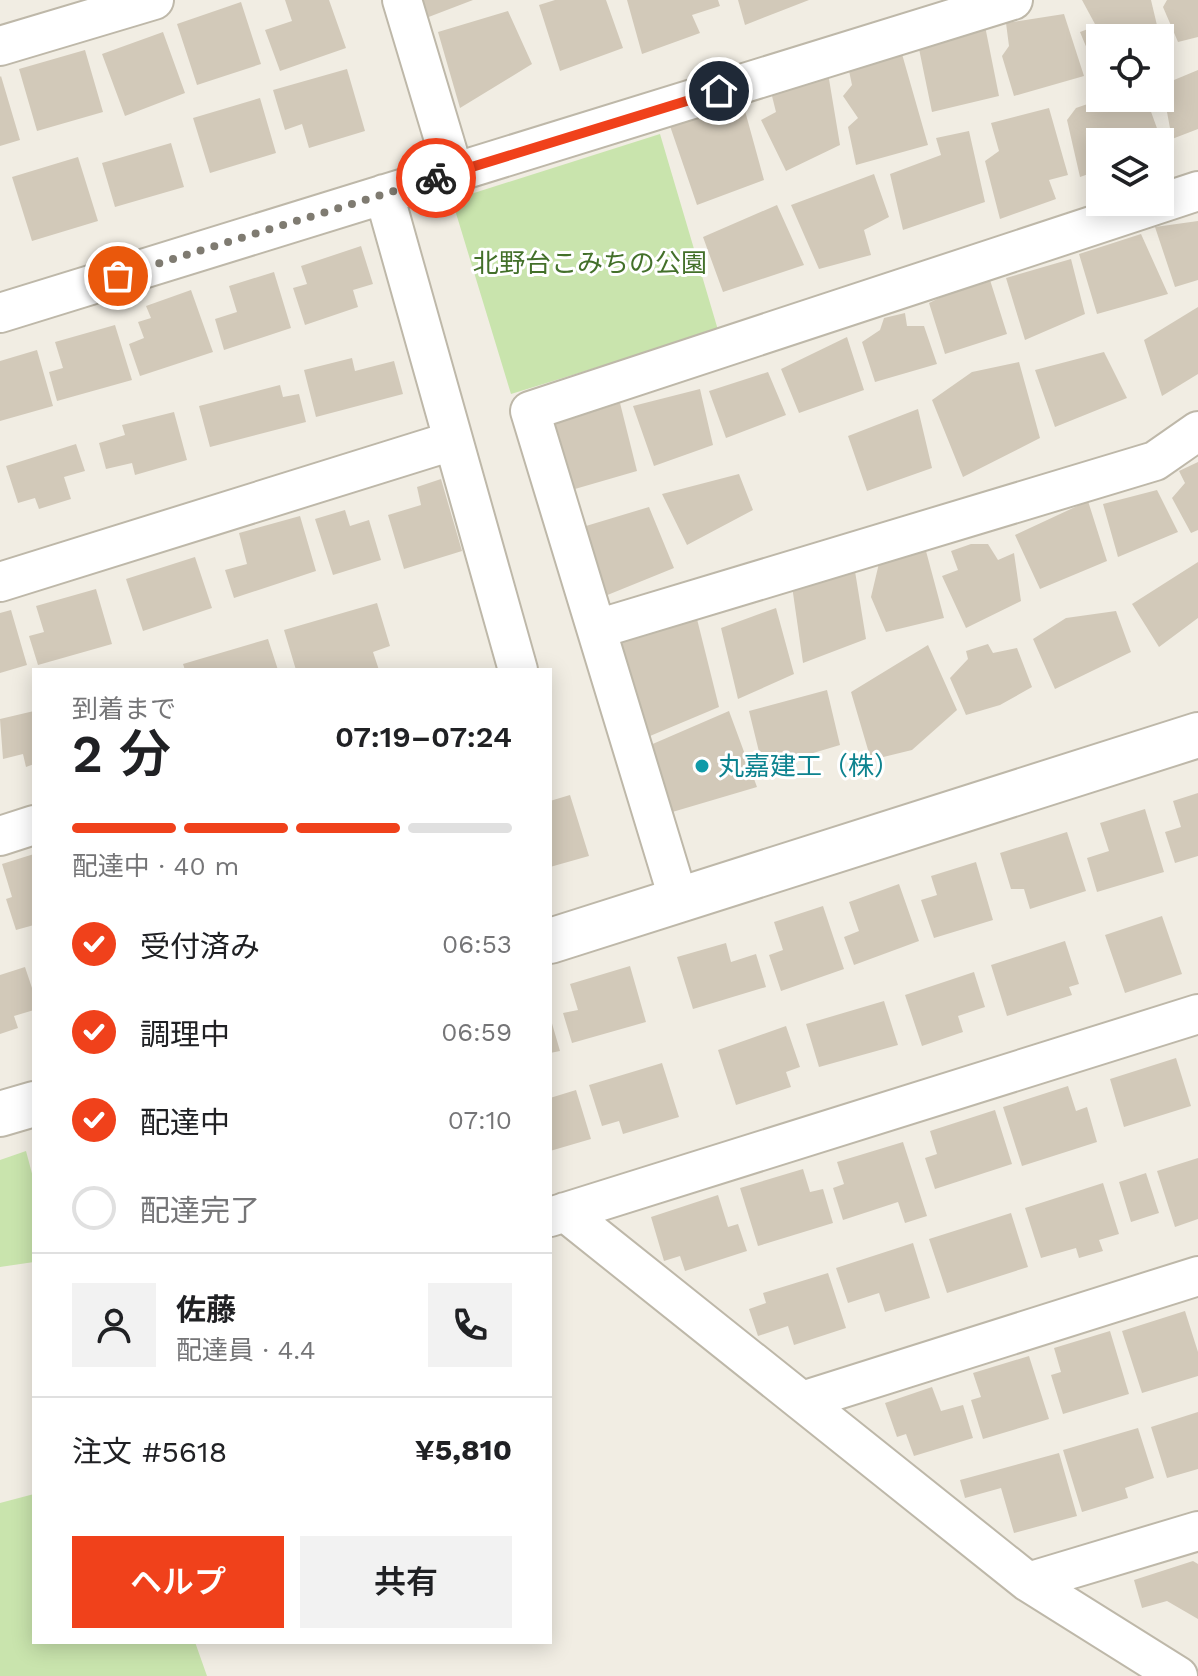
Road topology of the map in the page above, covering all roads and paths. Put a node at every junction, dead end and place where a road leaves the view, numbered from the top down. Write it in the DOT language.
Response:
graph roads {
  1 [pos="154,0"];
  2 [pos="402,0"];
  3 [pos="1013,0"];
  4 [pos="0,46"];
  5 [pos="454,173"];
  6 [pos="1198,191"];
  7 [pos="384,194"];
  8 [pos="0,313"];
  9 [pos="1198,431"];
  10 [pos="452,441"];
  11 [pos="0,582"];
  12 [pos="597,629"];
  13 [pos="517,668"];
  14 [pos="1198,735"];
  15 [pos="32,826"];
  16 [pos="0,836"];
  17 [pos="679,901"];
  18 [pos="552,940"];
  19 [pos="1198,1014"];
  20 [pos="32,1105"];
  21 [pos="0,1114"];
  22 [pos="557,1214"];
  23 [pos="1198,1276"];
  24 [pos="802,1401"];
  25 [pos="1198,1531"];
  26 [pos="1028,1582"];
  27 [pos="1178,1676"];
  1 -- 4 [label="street"];
  2 -- 5 [label="street"];
  3 -- 5 [label="street"];
  5 -- 7 [label="street"];
  6 -- 12 [label="street"];
  7 -- 8 [label="street"];
  7 -- 10 [label="street"];
  9 -- 12 [label="street"];
  10 -- 11 [label="street"];
  10 -- 13 [label="street"];
  12 -- 17 [label="street"];
  14 -- 17 [label="street"];
  15 -- 16 [label="street"];
  17 -- 18 [label="street"];
  19 -- 22 [label="street"];
  20 -- 21 [label="street"];
  22 -- 24 [label="street"];
  23 -- 24 [label="street"];
  24 -- 26 [label="street"];
  25 -- 26 [label="street"];
  26 -- 27 [label="street"];
}
